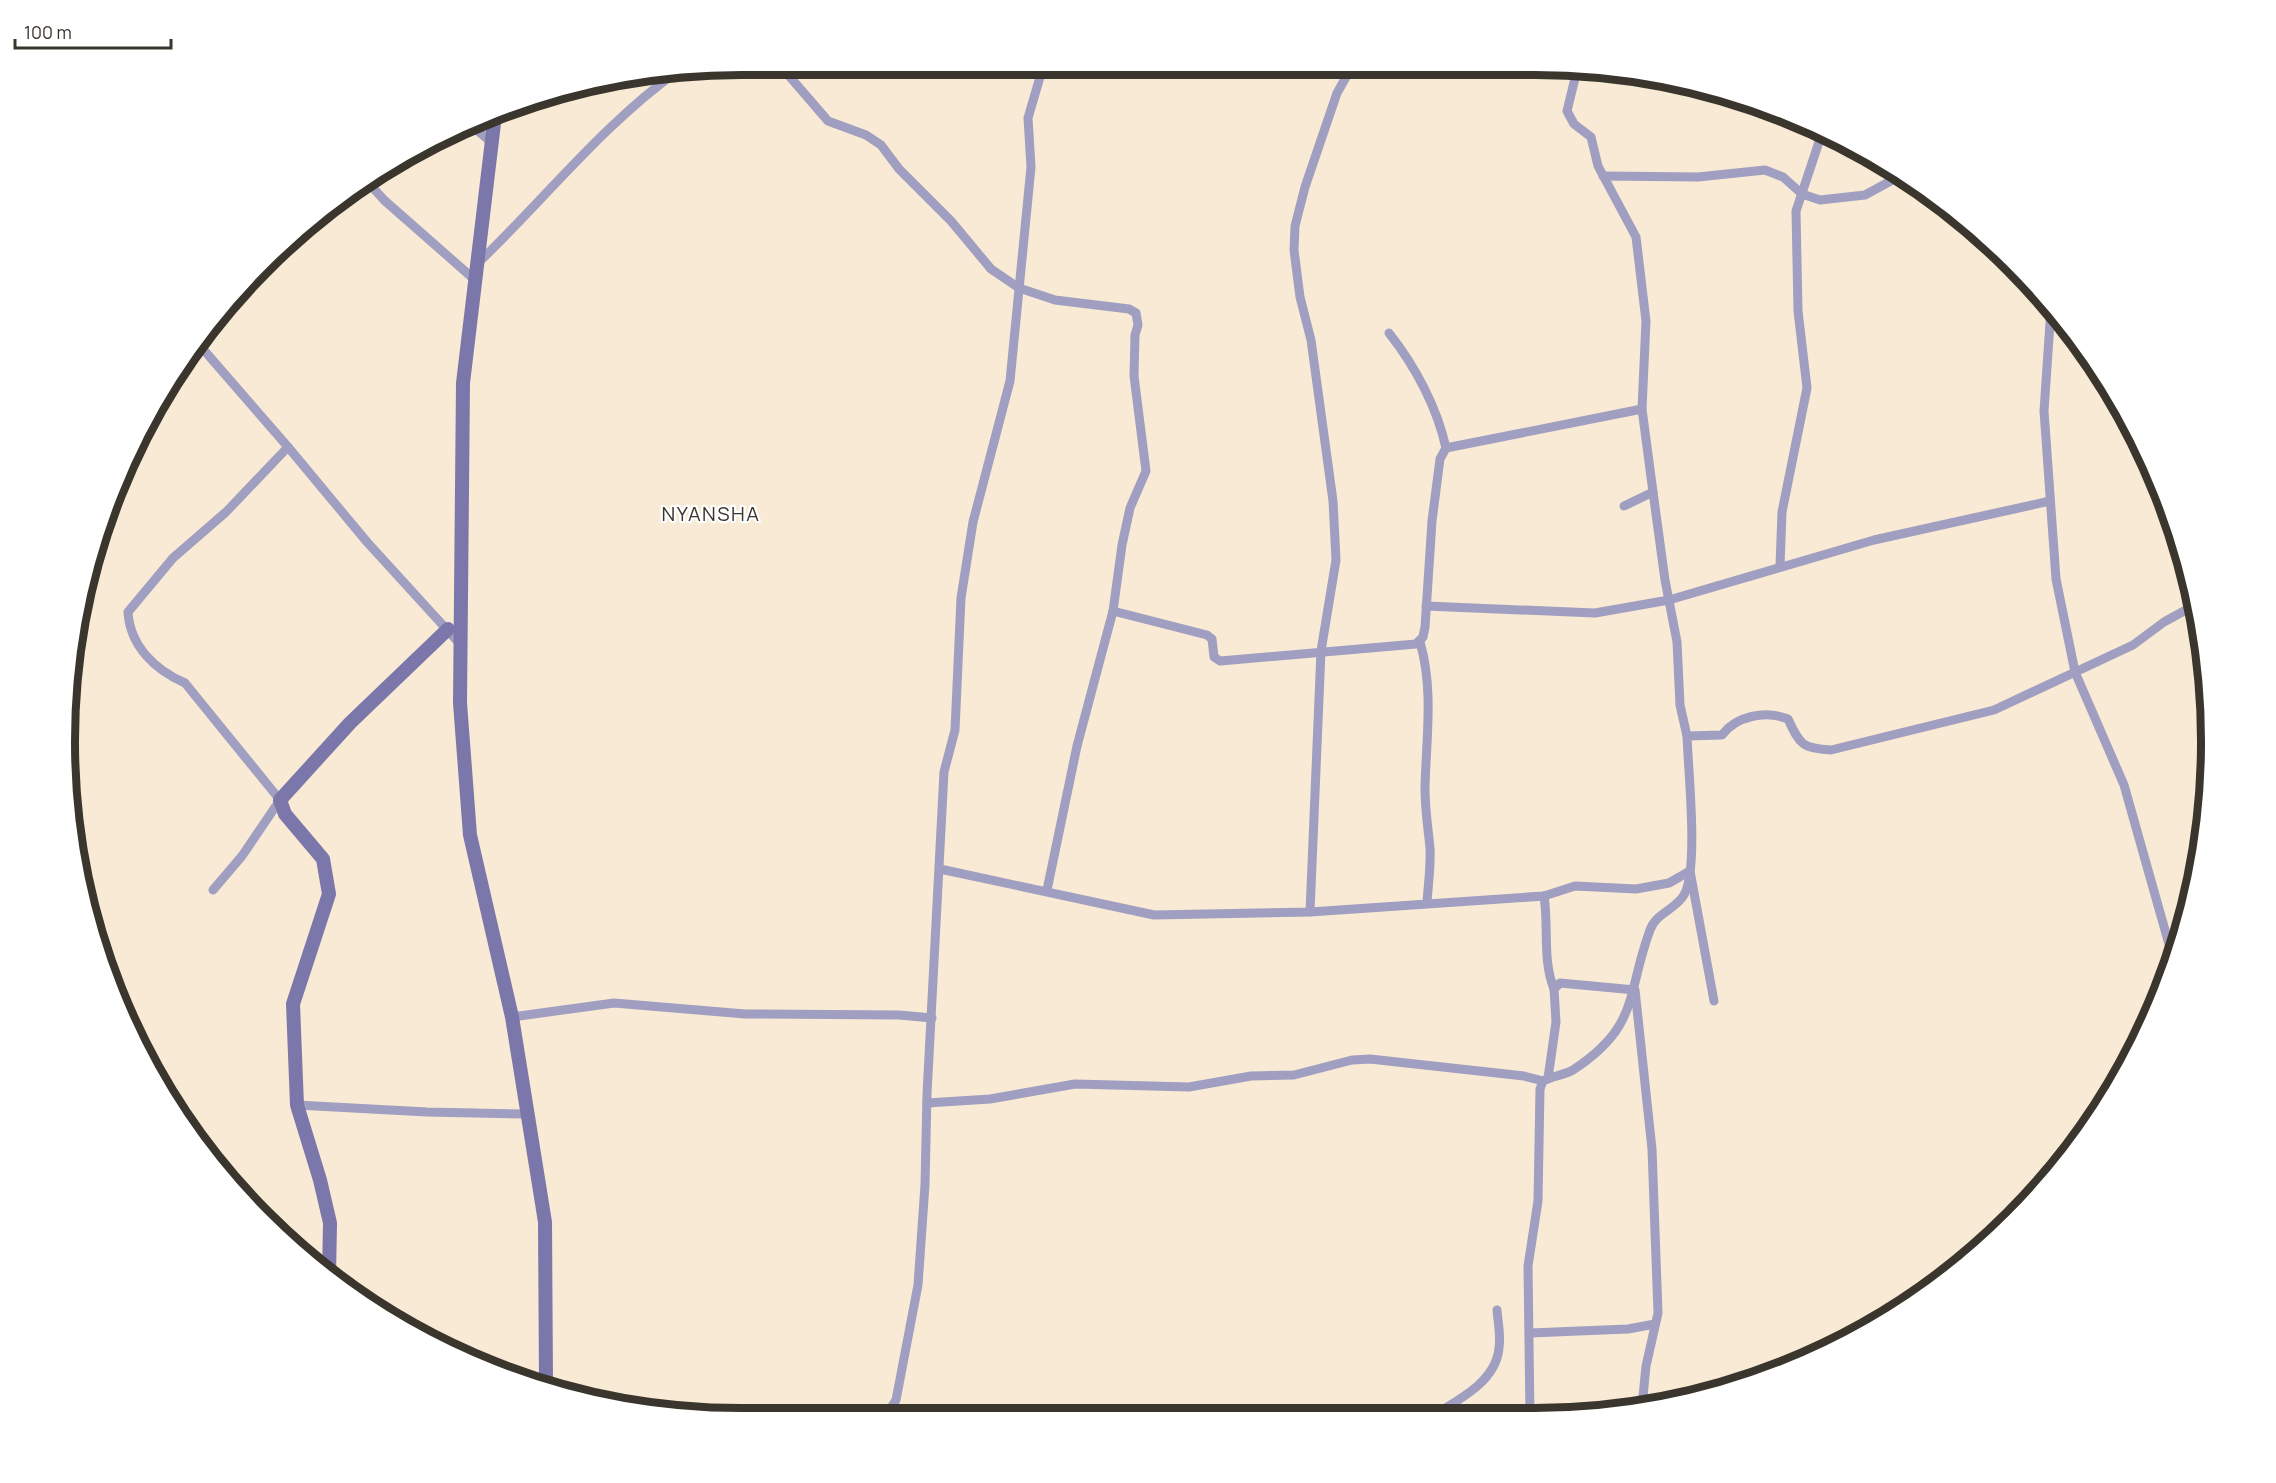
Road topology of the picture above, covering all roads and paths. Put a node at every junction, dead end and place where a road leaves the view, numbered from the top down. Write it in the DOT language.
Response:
graph roads {
  1 [pos="788,75"];
  2 [pos="1041,75"];
  3 [pos="1347,75"];
  4 [pos="1576,76"];
  5 [pos="665,80"];
  6 [pos="493,123"];
  7 [pos="477,130"];
  8 [pos="1820,140"];
  9 [pos="490,141"];
  10 [pos="1604,176"];
  11 [pos="1893,180"];
  12 [pos="372,187"];
  13 [pos="1802,194"];
  14 [pos="476,265"];
  15 [pos="474,280"];
  16 [pos="1018,288"];
  17 [pos="2050,320"];
  18 [pos="1389,333"];
  19 [pos="203,349"];
  20 [pos="1642,409"];
  21 [pos="288,447"];
  22 [pos="1446,448"];
  23 [pos="1653,492"];
  24 [pos="2050,501"];
  25 [pos="1624,506"];
  26 [pos="1780,566"];
  27 [pos="1669,600"];
  28 [pos="1426,606"];
  29 [pos="2188,609"];
  30 [pos="1113,611"];
  31 [pos="448,629"];
  32 [pos="1420,642"];
  33 [pos="460,644"];
  34 [pos="1321,651"];
  35 [pos="2075,672"];
  36 [pos="1687,736"];
  37 [pos="280,800"];
  38 [pos="940,869"];
  39 [pos="1690,871"];
  40 [pos="213,890"];
  41 [pos="1047,890"];
  42 [pos="1544,896"];
  43 [pos="1427,903"];
  44 [pos="1310,912"];
  45 [pos="2169,945"];
  46 [pos="1554,989"];
  47 [pos="1635,990"];
  48 [pos="1714,1001"];
  49 [pos="512,1017"];
  50 [pos="932,1018"];
  51 [pos="1546,1080"];
  52 [pos="927,1103"];
  53 [pos="297,1105"];
  54 [pos="526,1114"];
  55 [pos="329,1265"];
  56 [pos="1497,1310"];
  57 [pos="1655,1324"];
  58 [pos="1530,1334"];
  59 [pos="546,1378"];
  60 [pos="1643,1398"];
  61 [pos="891,1408"];
  62 [pos="1448,1408"];
  63 [pos="1530,1408"];
  1 -- 16 [label="street"];
  2 -- 16 [label="street"];
  3 -- 34 [label="street"];
  4 -- 10 [label="street"];
  5 -- 14 [label="street"];
  6 -- 9 [label="street"];
  7 -- 9 [label="street"];
  8 -- 13 [label="street"];
  9 -- 14 [label="street"];
  10 -- 13 [label="street"];
  10 -- 20 [label="street"];
  11 -- 13 [label="street"];
  12 -- 15 [label="street"];
  13 -- 26 [label="street"];
  14 -- 15 [label="street"];
  15 -- 33 [label="street"];
  16 -- 30 [label="street"];
  16 -- 38 [label="street"];
  17 -- 24 [label="street"];
  18 -- 22 [label="street"];
  19 -- 21 [label="street"];
  20 -- 22 [label="street"];
  20 -- 23 [label="street"];
  21 -- 31 [label="street"];
  21 -- 37 [label="street"];
  22 -- 28 [label="street"];
  23 -- 25 [label="street"];
  23 -- 27 [label="street"];
  24 -- 26 [label="street"];
  24 -- 35 [label="street"];
  26 -- 27 [label="street"];
  27 -- 28 [label="street"];
  27 -- 36 [label="street"];
  28 -- 32 [label="street"];
  29 -- 35 [label="street"];
  30 -- 34 [label="street"];
  30 -- 41 [label="street"];
  31 -- 33 [label="street"];
  31 -- 37 [label="street"];
  32 -- 34 [label="street"];
  32 -- 43 [label="street"];
  33 -- 49 [label="street"];
  34 -- 44 [label="street"];
  35 -- 36 [label="street"];
  35 -- 45 [label="street"];
  36 -- 39 [label="street"];
  37 -- 40 [label="street"];
  37 -- 53 [label="street"];
  38 -- 41 [label="street"];
  38 -- 50 [label="street"];
  39 -- 42 [label="street"];
  39 -- 47 [label="street"];
  39 -- 48 [label="street"];
  41 -- 44 [label="street"];
  42 -- 43 [label="street"];
  42 -- 46 [label="street"];
  43 -- 44 [label="street"];
  46 -- 47 [label="street"];
  46 -- 51 [label="street"];
  47 -- 51 [label="street"];
  47 -- 57 [label="street"];
  49 -- 50 [label="street"];
  49 -- 54 [label="street"];
  50 -- 52 [label="street"];
  51 -- 52 [label="street"];
  51 -- 58 [label="street"];
  52 -- 61 [label="street"];
  53 -- 54 [label="street"];
  53 -- 55 [label="street"];
  54 -- 59 [label="street"];
  56 -- 62 [label="street"];
  57 -- 58 [label="street"];
  57 -- 60 [label="street"];
  58 -- 63 [label="street"];
}
